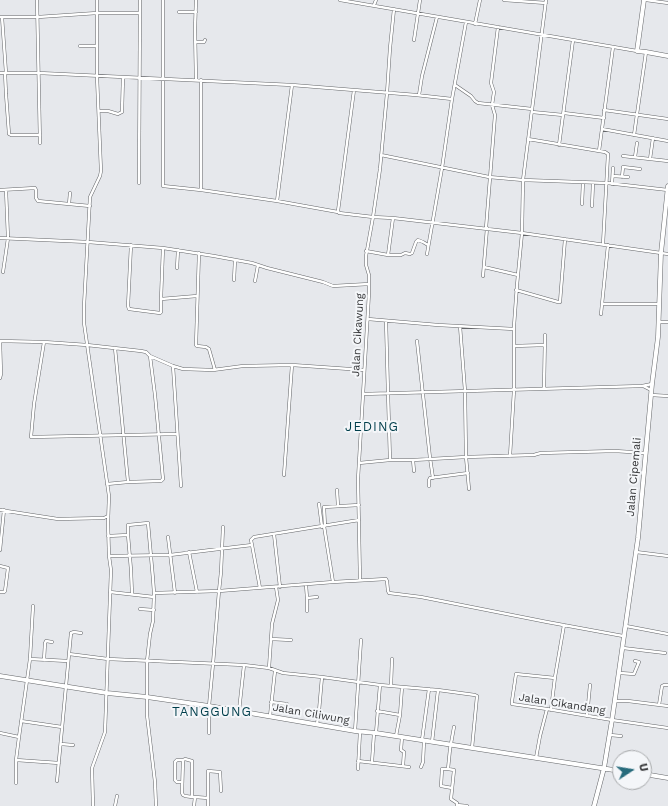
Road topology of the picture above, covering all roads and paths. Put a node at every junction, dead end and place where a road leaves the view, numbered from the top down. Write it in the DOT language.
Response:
graph roads {
  1 [pos="37,0"];
  2 [pos="97,0"];
  3 [pos="140,0"];
  4 [pos="163,0"];
  5 [pos="196,0"];
  6 [pos="340,0"];
  7 [pos="344,0"];
  8 [pos="376,0"];
  9 [pos="420,0"];
  10 [pos="480,0"];
  11 [pos="504,0"];
  12 [pos="645,0"];
  13 [pos="546,2"];
  14 [pos="668,3"];
  15 [pos="374,5"];
  16 [pos="394,9"];
  17 [pos="179,12"];
  18 [pos="196,12"];
  19 [pos="97,13"];
  20 [pos="139,13"];
  21 [pos="418,14"];
  22 [pos="1,17"];
  23 [pos="38,17"];
  24 [pos="437,17"];
  25 [pos="466,22"];
  26 [pos="475,24"];
  27 [pos="498,27"];
  28 [pos="542,34"];
  29 [pos="204,40"];
  30 [pos="414,40"];
  31 [pos="573,40"];
  32 [pos="196,42"];
  33 [pos="80,46"];
  34 [pos="97,46"];
  35 [pos="613,47"];
  36 [pos="637,51"];
  37 [pos="646,52"];
  38 [pos="668,56"];
  39 [pos="0,73"];
  40 [pos="6,73"];
  41 [pos="38,73"];
  42 [pos="97,77"];
  43 [pos="123,77"];
  44 [pos="139,78"];
  45 [pos="164,79"];
  46 [pos="196,80"];
  47 [pos="201,80"];
  48 [pos="292,85"];
  49 [pos="455,85"];
  50 [pos="354,90"];
  51 [pos="387,93"];
  52 [pos="419,95"];
  53 [pos="452,99"];
  54 [pos="492,105"];
  55 [pos="604,110"];
  56 [pos="99,111"];
  57 [pos="532,111"];
  58 [pos="563,114"];
  59 [pos="637,114"];
  60 [pos="604,118"];
  61 [pos="668,119"];
  62 [pos="602,129"];
  63 [pos="40,135"];
  64 [pos="634,135"];
  65 [pos="653,138"];
  66 [pos="528,139"];
  67 [pos="668,140"];
  68 [pos="40,143"];
  69 [pos="637,143"];
  70 [pos="560,145"];
  71 [pos="599,151"];
  72 [pos="381,155"];
  73 [pos="623,156"];
  74 [pos="636,157"];
  75 [pos="650,160"];
  76 [pos="668,161"];
  77 [pos="442,168"];
  78 [pos="613,168"];
  79 [pos="640,169"];
  80 [pos="613,176"];
  81 [pos="489,177"];
  82 [pos="622,177"];
  83 [pos="628,177"];
  84 [pos="523,180"];
  85 [pos="583,182"];
  86 [pos="139,183"];
  87 [pos="593,183"];
  88 [pos="606,183"];
  89 [pos="612,184"];
  90 [pos="668,186"];
  91 [pos="0,190"];
  92 [pos="6,190"];
  93 [pos="200,190"];
  94 [pos="668,190"];
  95 [pos="70,193"];
  96 [pos="277,201"];
  97 [pos="69,204"];
  98 [pos="582,204"];
  99 [pos="90,206"];
  100 [pos="592,206"];
  101 [pos="338,212"];
  102 [pos="373,217"];
  103 [pos="394,218"];
  104 [pos="432,222"];
  105 [pos="486,228"];
  106 [pos="522,232"];
  107 [pos="0,238"];
  108 [pos="8,238"];
  109 [pos="565,239"];
  110 [pos="88,242"];
  111 [pos="603,244"];
  112 [pos="131,245"];
  113 [pos="428,245"];
  114 [pos="608,245"];
  115 [pos="163,248"];
  116 [pos="178,250"];
  117 [pos="366,251"];
  118 [pos="199,253"];
  119 [pos="661,253"];
  120 [pos="427,254"];
  121 [pos="668,254"];
  122 [pos="388,255"];
  123 [pos="235,260"];
  124 [pos="258,265"];
  125 [pos="484,267"];
  126 [pos="177,268"];
  127 [pos="3,272"];
  128 [pos="518,275"];
  129 [pos="483,276"];
  130 [pos="234,280"];
  131 [pos="255,281"];
  132 [pos="369,284"];
  133 [pos="516,290"];
  134 [pos="197,296"];
  135 [pos="161,299"];
  136 [pos="602,304"];
  137 [pos="659,304"];
  138 [pos="601,314"];
  139 [pos="368,319"];
  140 [pos="386,321"];
  141 [pos="658,322"];
  142 [pos="668,322"];
  143 [pos="460,326"];
  144 [pos="514,329"];
  145 [pos="545,335"];
  146 [pos="0,341"];
  147 [pos="417,341"];
  148 [pos="44,342"];
  149 [pos="87,345"];
  150 [pos="545,345"];
  151 [pos="514,346"];
  152 [pos="115,348"];
  153 [pos="150,356"];
  154 [pos="292,365"];
  155 [pos="173,366"];
  156 [pos="215,370"];
  157 [pos="364,370"];
  158 [pos="0,378"];
  159 [pos="652,384"];
  160 [pos="642,386"];
  161 [pos="544,388"];
  162 [pos="514,390"];
  163 [pos="465,391"];
  164 [pos="423,392"];
  165 [pos="651,392"];
  166 [pos="388,393"];
  167 [pos="362,394"];
  168 [pos="668,396"];
  169 [pos="159,434"];
  170 [pos="177,434"];
  171 [pos="123,435"];
  172 [pos="100,436"];
  173 [pos="646,453"];
  174 [pos="510,456"];
  175 [pos="466,457"];
  176 [pos="430,458"];
  177 [pos="390,460"];
  178 [pos="413,460"];
  179 [pos="359,464"];
  180 [pos="414,471"];
  181 [pos="468,473"];
  182 [pos="284,475"];
  183 [pos="433,478"];
  184 [pos="128,482"];
  185 [pos="107,484"];
  186 [pos="181,486"];
  187 [pos="429,486"];
  188 [pos="469,488"];
  189 [pos="338,490"];
  190 [pos="319,504"];
  191 [pos="359,505"];
  192 [pos="338,506"];
  193 [pos="2,511"];
  194 [pos="109,516"];
  195 [pos="104,518"];
  196 [pos="359,520"];
  197 [pos="108,523"];
  198 [pos="324,526"];
  199 [pos="222,527"];
  200 [pos="274,534"];
  201 [pos="128,535"];
  202 [pos="108,536"];
  203 [pos="168,538"];
  204 [pos="252,545"];
  205 [pos="222,549"];
  206 [pos="0,550"];
  207 [pos="190,552"];
  208 [pos="636,552"];
  209 [pos="170,555"];
  210 [pos="109,556"];
  211 [pos="130,556"];
  212 [pos="151,556"];
  213 [pos="668,556"];
  214 [pos="0,566"];
  215 [pos="360,580"];
  216 [pos="333,582"];
  217 [pos="306,585"];
  218 [pos="278,587"];
  219 [pos="260,588"];
  220 [pos="219,591"];
  221 [pos="0,592"];
  222 [pos="110,592"];
  223 [pos="196,592"];
  224 [pos="154,593"];
  225 [pos="175,593"];
  226 [pos="132,594"];
  227 [pos="154,597"];
  228 [pos="317,597"];
  229 [pos="307,598"];
  230 [pos="33,606"];
  231 [pos="140,609"];
  232 [pos="154,610"];
  233 [pos="307,611"];
  234 [pos="564,625"];
  235 [pos="626,626"];
  236 [pos="81,632"];
  237 [pos="668,634"];
  238 [pos="624,637"];
  239 [pos="271,639"];
  240 [pos="291,640"];
  241 [pos="361,640"];
  242 [pos="52,642"];
  243 [pos="623,648"];
  244 [pos="665,653"];
  245 [pos="69,654"];
  246 [pos="30,659"];
  247 [pos="108,659"];
  248 [pos="392,659"];
  249 [pos="44,660"];
  250 [pos="68,661"];
  251 [pos="147,661"];
  252 [pos="635,661"];
  253 [pos="213,664"];
  254 [pos="244,665"];
  255 [pos="269,668"];
  256 [pos="275,671"];
  257 [pos="620,673"];
  258 [pos="0,676"];
  259 [pos="322,677"];
  260 [pos="555,678"];
  261 [pos="27,680"];
  262 [pos="359,682"];
  263 [pos="380,685"];
  264 [pos="590,685"];
  265 [pos="66,686"];
  266 [pos="391,686"];
  267 [pos="668,686"];
  268 [pos="402,687"];
  269 [pos="429,689"];
  270 [pos="438,690"];
  271 [pos="107,692"];
  272 [pos="147,697"];
  273 [pos="616,701"];
  274 [pos="271,702"];
  275 [pos="287,704"];
  276 [pos="659,705"];
  277 [pos="209,706"];
  278 [pos="668,706"];
  279 [pos="547,709"];
  280 [pos="551,710"];
  281 [pos="239,711"];
  282 [pos="378,711"];
  283 [pos="400,715"];
  284 [pos="270,716"];
  285 [pos="587,716"];
  286 [pos="612,720"];
  287 [pos="21,721"];
  288 [pos="317,724"];
  289 [pos="62,727"];
  290 [pos="454,727"];
  291 [pos="668,728"];
  292 [pos="355,731"];
  293 [pos="360,732"];
  294 [pos="0,733"];
  295 [pos="208,733"];
  296 [pos="375,733"];
  297 [pos="610,735"];
  298 [pos="396,736"];
  299 [pos="621,736"];
  300 [pos="19,737"];
  301 [pos="402,737"];
  302 [pos="423,741"];
  303 [pos="432,742"];
  304 [pos="61,744"];
  305 [pos="73,745"];
  306 [pos="451,745"];
  307 [pos="472,748"];
  308 [pos="536,758"];
  309 [pos="16,760"];
  310 [pos="183,760"];
  311 [pos="358,761"];
  312 [pos="372,762"];
  313 [pos="59,763"];
  314 [pos="403,766"];
  315 [pos="421,767"];
  316 [pos="408,768"];
  317 [pos="604,768"];
  318 [pos="358,769"];
  319 [pos="448,769"];
  320 [pos="612,769"];
  321 [pos="652,775"];
  322 [pos="668,778"];
  323 [pos="56,781"];
  324 [pos="182,782"];
  325 [pos="16,783"];
  326 [pos="452,788"];
  327 [pos="221,791"];
  328 [pos="117,796"];
  329 [pos="193,797"];
  330 [pos="208,798"];
  331 [pos="457,805"];
  332 [pos="93,806"];
  333 [pos="115,806"];
  334 [pos="156,806"];
  335 [pos="194,806"];
  336 [pos="208,806"];
  337 [pos="467,806"];
  338 [pos="594,806"];
  1 -- 23 [label="street"];
  2 -- 19 [label="street"];
  3 -- 20 [label="street"];
  4 -- 45 [label="street"];
  5 -- 18 [label="street"];
  6 -- 7 [label="street"];
  7 -- 15 [label="street"];
  8 -- 15 [label="street"];
  9 -- 21 [label="street"];
  10 -- 26 [label="street"];
  11 -- 13 [label="street"];
  12 -- 14 [label="street"];
  12 -- 36 [label="main road"];
  13 -- 28 [label="street"];
  15 -- 16 [label="street"];
  16 -- 21 [label="street"];
  16 -- 51 [label="street, Jalan Cikawung"];
  17 -- 18 [label="street"];
  18 -- 32 [label="street"];
  19 -- 20 [label="street"];
  19 -- 23 [label="street"];
  19 -- 34 [label="street"];
  20 -- 44 [label="street"];
  21 -- 24 [label="street"];
  21 -- 30 [label="street"];
  22 -- 23 [label="street"];
  22 -- 40 [label="street"];
  23 -- 41 [label="street"];
  24 -- 25 [label="street"];
  24 -- 52 [label="street"];
  25 -- 26 [label="street"];
  25 -- 49 [label="street"];
  26 -- 27 [label="street"];
  27 -- 28 [label="street"];
  27 -- 54 [label="street"];
  28 -- 31 [label="street"];
  28 -- 57 [label="street"];
  29 -- 32 [label="street"];
  31 -- 35 [label="street"];
  31 -- 58 [label="street"];
  32 -- 46 [label="street"];
  33 -- 34 [label="street"];
  34 -- 42 [label="street"];
  35 -- 36 [label="street"];
  35 -- 55 [label="street"];
  36 -- 37 [label="main road"];
  37 -- 38 [label="main road"];
  37 -- 59 [label="street"];
  39 -- 40 [label="street"];
  40 -- 41 [label="street"];
  40 -- 63 [label="street"];
  41 -- 42 [label="street"];
  41 -- 63 [label="street"];
  42 -- 43 [label="street"];
  42 -- 56 [label="street"];
  43 -- 44 [label="street"];
  43 -- 56 [label="street"];
  44 -- 45 [label="street"];
  44 -- 86 [label="street"];
  45 -- 46 [label="street"];
  45 -- 93 [label="street"];
  46 -- 47 [label="street"];
  47 -- 48 [label="street"];
  47 -- 93 [label="street"];
  48 -- 50 [label="street"];
  48 -- 96 [label="street"];
  49 -- 53 [label="street"];
  49 -- 54 [label="street"];
  50 -- 51 [label="street"];
  50 -- 101 [label="street"];
  51 -- 52 [label="street"];
  51 -- 72 [label="street, Jalan Cikawung"];
  52 -- 53 [label="street"];
  53 -- 77 [label="street"];
  54 -- 57 [label="street"];
  54 -- 81 [label="street"];
  55 -- 59 [label="street"];
  55 -- 60 [label="street"];
  56 -- 99 [label="street"];
  57 -- 58 [label="street"];
  57 -- 66 [label="street"];
  58 -- 60 [label="street"];
  58 -- 70 [label="street"];
  59 -- 61 [label="street"];
  59 -- 64 [label="street"];
  60 -- 62 [label="street"];
  62 -- 64 [label="street"];
  62 -- 71 [label="street"];
  63 -- 68 [label="street"];
  64 -- 65 [label="street"];
  65 -- 67 [label="street"];
  65 -- 75 [label="street"];
  66 -- 70 [label="street"];
  66 -- 84 [label="street"];
  69 -- 74 [label="street"];
  70 -- 71 [label="street"];
  71 -- 88 [label="street"];
  72 -- 77 [label="street"];
  72 -- 102 [label="street, Jalan Cikawung"];
  73 -- 74 [label="street"];
  74 -- 75 [label="street"];
  75 -- 76 [label="street"];
  77 -- 81 [label="street"];
  77 -- 104 [label="street"];
  78 -- 80 [label="street"];
  79 -- 82 [label="street"];
  80 -- 82 [label="street"];
  80 -- 89 [label="street"];
  81 -- 84 [label="street"];
  81 -- 105 [label="street"];
  82 -- 83 [label="street"];
  84 -- 85 [label="street"];
  84 -- 106 [label="street"];
  85 -- 87 [label="street"];
  85 -- 98 [label="street"];
  87 -- 88 [label="street"];
  87 -- 100 [label="street"];
  88 -- 89 [label="street"];
  88 -- 111 [label="street"];
  89 -- 94 [label="street"];
  90 -- 94 [label="main road, Jalan Cipemali"];
  91 -- 92 [label="street"];
  92 -- 97 [label="street"];
  92 -- 108 [label="street"];
  93 -- 96 [label="street"];
  94 -- 119 [label="main road, Jalan Cipemali"];
  95 -- 97 [label="street"];
  96 -- 101 [label="street"];
  97 -- 99 [label="street"];
  99 -- 110 [label="street"];
  101 -- 102 [label="street"];
  102 -- 103 [label="street"];
  102 -- 117 [label="street, Jalan Cikawung"];
  103 -- 104 [label="street"];
  103 -- 122 [label="street"];
  104 -- 105 [label="street"];
  104 -- 113 [label="street"];
  105 -- 106 [label="street"];
  105 -- 125 [label="street"];
  106 -- 109 [label="street"];
  106 -- 128 [label="street"];
  107 -- 108 [label="street"];
  108 -- 110 [label="street"];
  108 -- 127 [label="street"];
  109 -- 111 [label="street"];
  109 -- 133 [label="street"];
  110 -- 112 [label="street"];
  110 -- 149 [label="street"];
  111 -- 114 [label="street"];
  112 -- 115 [label="street"];
  112 -- 135 [label="street"];
  113 -- 120 [label="street"];
  113 -- 122 [label="street"];
  114 -- 119 [label="street"];
  114 -- 136 [label="street"];
  115 -- 116 [label="street"];
  115 -- 135 [label="street"];
  116 -- 118 [label="street"];
  116 -- 126 [label="street"];
  117 -- 122 [label="street"];
  117 -- 132 [label="street, Jalan Cikawung"];
  118 -- 123 [label="street"];
  118 -- 134 [label="street"];
  119 -- 121 [label="street"];
  119 -- 137 [label="main road, Jalan Cipemali"];
  123 -- 124 [label="street"];
  123 -- 130 [label="street"];
  124 -- 131 [label="street"];
  124 -- 132 [label="street"];
  125 -- 128 [label="street"];
  125 -- 129 [label="street"];
  128 -- 133 [label="street"];
  132 -- 139 [label="street, Jalan Cikawung"];
  133 -- 144 [label="street"];
  134 -- 135 [label="street"];
  134 -- 156 [label="street"];
  136 -- 137 [label="street"];
  136 -- 138 [label="street"];
  137 -- 141 [label="main road, Jalan Cipemali"];
  139 -- 140 [label="street"];
  139 -- 157 [label="street, Jalan Cikawung"];
  140 -- 143 [label="street"];
  140 -- 166 [label="street"];
  141 -- 142 [label="street"];
  141 -- 159 [label="main road, Jalan Cipemali"];
  143 -- 144 [label="street"];
  143 -- 163 [label="street"];
  144 -- 151 [label="street"];
  145 -- 150 [label="street"];
  146 -- 148 [label="street"];
  146 -- 158 [label="street"];
  147 -- 164 [label="street"];
  148 -- 149 [label="street"];
  148 -- 172 [label="street"];
  149 -- 152 [label="street"];
  149 -- 172 [label="street"];
  150 -- 151 [label="street"];
  150 -- 161 [label="street"];
  151 -- 162 [label="street"];
  152 -- 153 [label="street"];
  152 -- 171 [label="street"];
  153 -- 155 [label="street"];
  153 -- 169 [label="street"];
  154 -- 156 [label="street"];
  154 -- 157 [label="street"];
  154 -- 182 [label="street"];
  155 -- 156 [label="street"];
  155 -- 170 [label="street"];
  157 -- 167 [label="street, Jalan Cikawung"];
  159 -- 160 [label="street"];
  159 -- 165 [label="main road, Jalan Cipemali"];
  160 -- 161 [label="street"];
  160 -- 165 [label="street"];
  161 -- 162 [label="street"];
  162 -- 163 [label="street"];
  162 -- 174 [label="street"];
  163 -- 164 [label="street"];
  163 -- 175 [label="street"];
  164 -- 166 [label="street"];
  164 -- 176 [label="street"];
  165 -- 168 [label="street"];
  165 -- 173 [label="main road, Jalan Cipemali"];
  166 -- 167 [label="street"];
  166 -- 177 [label="street"];
  167 -- 179 [label="street, Jalan Cikawung"];
  169 -- 170 [label="street"];
  169 -- 171 [label="street"];
  169 -- 184 [label="street"];
  170 -- 186 [label="street"];
  171 -- 172 [label="street"];
  171 -- 184 [label="street"];
  172 -- 185 [label="street"];
  173 -- 174 [label="street"];
  173 -- 208 [label="main road, Jalan Cipemali"];
  174 -- 175 [label="street"];
  175 -- 176 [label="street"];
  175 -- 181 [label="street"];
  176 -- 178 [label="street"];
  176 -- 183 [label="street"];
  177 -- 178 [label="street"];
  177 -- 179 [label="street"];
  178 -- 180 [label="street"];
  179 -- 191 [label="street, Jalan Cikawung"];
  181 -- 183 [label="street"];
  181 -- 188 [label="street"];
  183 -- 187 [label="street"];
  184 -- 185 [label="street"];
  185 -- 194 [label="street"];
  189 -- 192 [label="street"];
  190 -- 198 [label="street"];
  191 -- 192 [label="street"];
  191 -- 196 [label="street, Jalan Cikawung"];
  192 -- 198 [label="street"];
  193 -- 195 [label="street"];
  193 -- 206 [label="street"];
  194 -- 195 [label="street"];
  194 -- 197 [label="street"];
  195 -- 197 [label="street"];
  196 -- 198 [label="street"];
  196 -- 215 [label="street, Jalan Cikawung"];
  197 -- 202 [label="street"];
  198 -- 200 [label="street"];
  198 -- 216 [label="street"];
  199 -- 205 [label="street"];
  200 -- 204 [label="street"];
  200 -- 218 [label="street"];
  201 -- 202 [label="street"];
  201 -- 211 [label="street"];
  201 -- 212 [label="street"];
  202 -- 210 [label="street"];
  203 -- 209 [label="street"];
  204 -- 205 [label="street"];
  204 -- 219 [label="street"];
  205 -- 207 [label="street"];
  205 -- 220 [label="street"];
  207 -- 209 [label="street"];
  207 -- 223 [label="street"];
  208 -- 213 [label="street"];
  208 -- 235 [label="main road, Jalan Cipemali"];
  209 -- 212 [label="street"];
  209 -- 225 [label="street"];
  210 -- 211 [label="street"];
  210 -- 222 [label="street"];
  211 -- 212 [label="street"];
  211 -- 226 [label="street"];
  212 -- 224 [label="street"];
  214 -- 221 [label="street"];
  215 -- 216 [label="street"];
  215 -- 234 [label="street"];
  216 -- 217 [label="street"];
  217 -- 218 [label="street"];
  217 -- 229 [label="street"];
  218 -- 219 [label="street"];
  218 -- 239 [label="street"];
  219 -- 220 [label="street"];
  220 -- 223 [label="street"];
  220 -- 253 [label="street"];
  222 -- 226 [label="street"];
  222 -- 247 [label="street"];
  223 -- 225 [label="street"];
  224 -- 225 [label="street"];
  224 -- 227 [label="street"];
  226 -- 227 [label="street"];
  227 -- 232 [label="street"];
  228 -- 229 [label="street"];
  229 -- 233 [label="street"];
  230 -- 246 [label="street"];
  231 -- 232 [label="street"];
  232 -- 251 [label="street"];
  234 -- 238 [label="street"];
  234 -- 260 [label="street"];
  235 -- 237 [label="street"];
  235 -- 238 [label="main road, Jalan Cipemali"];
  236 -- 245 [label="street"];
  238 -- 243 [label="main road, Jalan Cipemali"];
  239 -- 240 [label="street"];
  239 -- 255 [label="street"];
  241 -- 262 [label="street"];
  242 -- 249 [label="street"];
  243 -- 244 [label="street"];
  243 -- 257 [label="main road, Jalan Cipemali"];
  245 -- 247 [label="street"];
  245 -- 250 [label="street"];
  246 -- 249 [label="street"];
  246 -- 261 [label="street"];
  247 -- 251 [label="street"];
  247 -- 271 [label="street"];
  248 -- 266 [label="street"];
  249 -- 250 [label="street"];
  250 -- 265 [label="street"];
  251 -- 253 [label="street"];
  251 -- 272 [label="street"];
  252 -- 257 [label="street"];
  253 -- 254 [label="street"];
  253 -- 277 [label="street"];
  254 -- 255 [label="street"];
  254 -- 281 [label="street"];
  255 -- 256 [label="street"];
  256 -- 259 [label="street"];
  256 -- 274 [label="street"];
  257 -- 273 [label="main road, Jalan Cipemali"];
  258 -- 261 [label="main road, Jalan Ciliwung"];
  259 -- 262 [label="street"];
  259 -- 288 [label="street"];
  260 -- 279 [label="street, Jalan Cikandang"];
  260 -- 280 [label="street"];
  261 -- 265 [label="main road, Jalan Ciliwung"];
  261 -- 287 [label="street"];
  262 -- 263 [label="street"];
  262 -- 292 [label="street"];
  263 -- 266 [label="street"];
  263 -- 282 [label="street"];
  264 -- 285 [label="street"];
  265 -- 271 [label="main road, Jalan Ciliwung"];
  265 -- 289 [label="street"];
  266 -- 268 [label="street"];
  267 -- 276 [label="street"];
  268 -- 269 [label="street"];
  268 -- 283 [label="street"];
  269 -- 270 [label="street"];
  269 -- 302 [label="street"];
  270 -- 303 [label="street"];
  270 -- 307 [label="street"];
  271 -- 272 [label="main road, Jalan Ciliwung"];
  271 -- 332 [label="street"];
  272 -- 277 [label="main road, Jalan Ciliwung"];
  272 -- 334 [label="street"];
  273 -- 276 [label="street"];
  273 -- 286 [label="main road, Jalan Cipemali"];
  274 -- 275 [label="street"];
  274 -- 284 [label="street"];
  276 -- 278 [label="street"];
  277 -- 281 [label="main road, Jalan Ciliwung"];
  277 -- 295 [label="street"];
  279 -- 280 [label="street, Jalan Cikandang"];
  279 -- 308 [label="street"];
  280 -- 285 [label="street, Jalan Cikandang"];
  281 -- 284 [label="main road, Jalan Ciliwung"];
  282 -- 283 [label="street"];
  282 -- 296 [label="street"];
  283 -- 298 [label="street"];
  284 -- 288 [label="main road, Jalan Ciliwung"];
  285 -- 286 [label="street, Jalan Cikandang"];
  286 -- 291 [label="street, Jalan Cikandang"];
  286 -- 297 [label="main road, Jalan Cipemali"];
  287 -- 289 [label="street"];
  287 -- 300 [label="street"];
  288 -- 292 [label="main road, Jalan Ciliwung"];
  289 -- 304 [label="street"];
  290 -- 306 [label="street"];
  292 -- 293 [label="main road, Jalan Ciliwung"];
  293 -- 296 [label="main road, Jalan Ciliwung"];
  293 -- 311 [label="street"];
  294 -- 300 [label="street"];
  296 -- 298 [label="main road, Jalan Ciliwung"];
  296 -- 312 [label="street"];
  297 -- 299 [label="street"];
  297 -- 317 [label="main road, Jalan Cipemali"];
  298 -- 301 [label="main road, Jalan Ciliwung"];
  300 -- 309 [label="street"];
  301 -- 302 [label="main road, Jalan Ciliwung"];
  301 -- 314 [label="street"];
  302 -- 303 [label="main road, Jalan Ciliwung"];
  302 -- 315 [label="street"];
  303 -- 306 [label="main road, Jalan Ciliwung"];
  304 -- 305 [label="street"];
  304 -- 313 [label="street"];
  306 -- 307 [label="main road, Jalan Ciliwung"];
  306 -- 319 [label="street"];
  307 -- 308 [label="main road, Jalan Ciliwung"];
  308 -- 317 [label="main road, Jalan Ciliwung"];
  309 -- 313 [label="street"];
  309 -- 325 [label="street"];
  310 -- 324 [label="street"];
  310 -- 324 [label="street"];
  310 -- 329 [label="street"];
  311 -- 312 [label="street"];
  311 -- 318 [label="street"];
  312 -- 314 [label="street"];
  313 -- 323 [label="street"];
  314 -- 316 [label="street"];
  317 -- 320 [label="main road, Jalan Ciliwung"];
  317 -- 338 [label="main road, Jalan Cipemali"];
  319 -- 326 [label="street"];
  319 -- 326 [label="street"];
  321 -- 322 [label="main road"];
  324 -- 329 [label="street"];
  326 -- 331 [label="street"];
  327 -- 330 [label="street"];
  328 -- 333 [label="street"];
  329 -- 330 [label="street"];
  329 -- 335 [label="street"];
  330 -- 336 [label="street"];
  331 -- 337 [label="street"];
}
